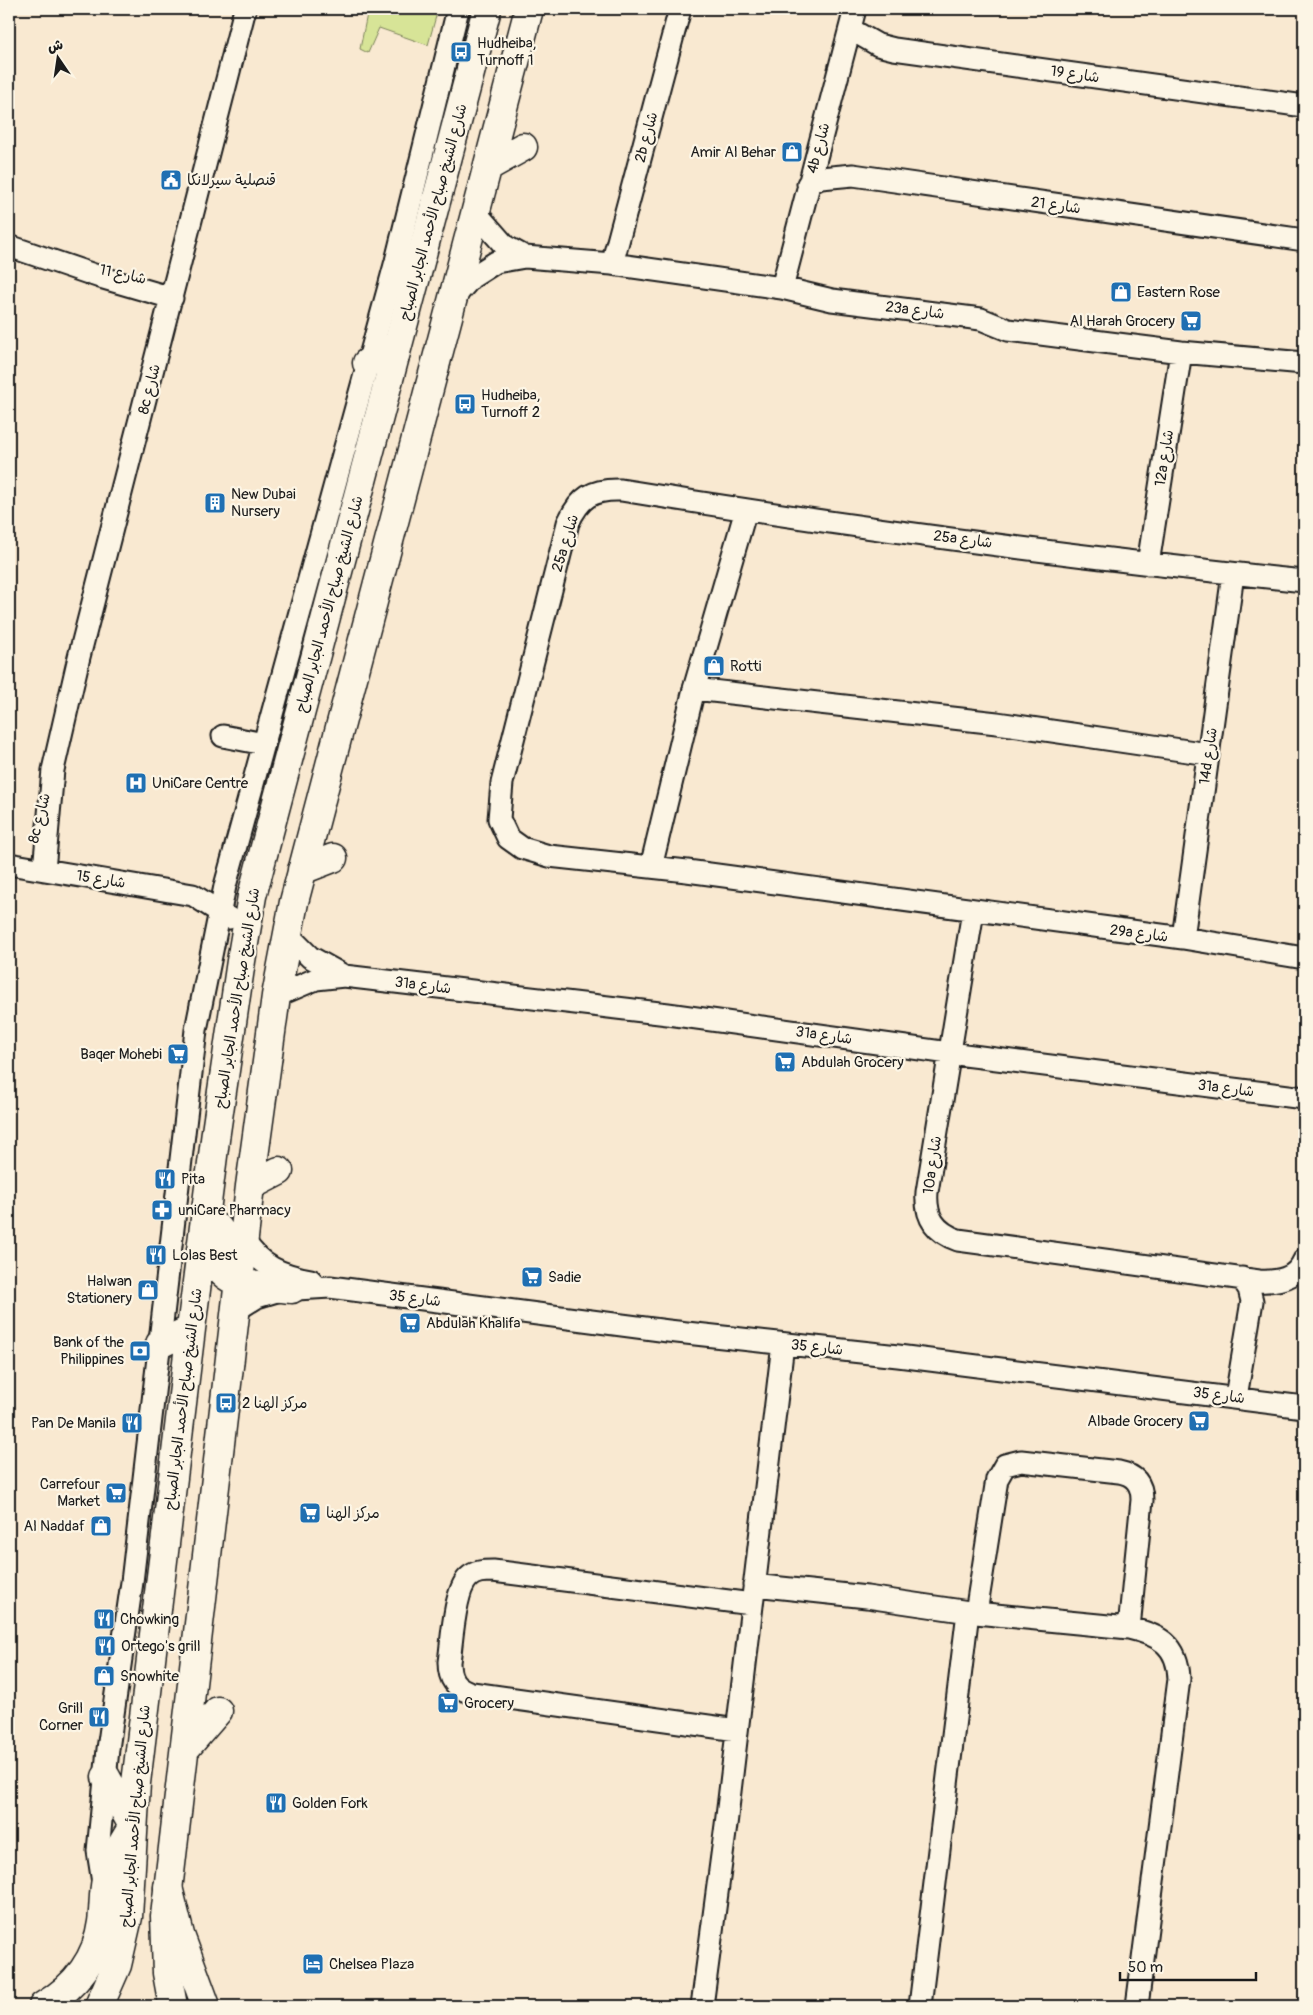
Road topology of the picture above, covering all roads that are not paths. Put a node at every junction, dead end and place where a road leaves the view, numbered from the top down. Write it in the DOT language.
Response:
graph roads {
  1 [pos="245,9"];
  2 [pos="458,9"];
  3 [pos="487,9"];
  4 [pos="530,9"];
  5 [pos="680,9"];
  6 [pos="855,9"];
  7 [pos="850,29"];
  8 [pos="1304,106"];
  9 [pos="523,147"];
  10 [pos="489,166"];
  11 [pos="808,184"];
  12 [pos="477,214"];
  13 [pos="1304,240"];
  14 [pos="14,250"];
  15 [pos="525,257"];
  16 [pos="612,264"];
  17 [pos="782,288"];
  18 [pos="174,292"];
  19 [pos="456,295"];
  20 [pos="398,344"];
  21 [pos="1181,352"];
  22 [pos="367,363"];
  23 [pos="1304,363"];
  24 [pos="746,510"];
  25 [pos="1148,564"];
  26 [pos="1233,574"];
  27 [pos="1304,582"];
  28 [pos="694,689"];
  29 [pos="223,736"];
  30 [pos="264,744"];
  31 [pos="1208,754"];
  32 [pos="333,858"];
  33 [pos="259,866"];
  34 [pos="27,867"];
  35 [pos="651,867"];
  36 [pos="302,870"];
  37 [pos="226,886"];
  38 [pos="193,895"];
  39 [pos="219,910"];
  40 [pos="973,911"];
  41 [pos="287,934"];
  42 [pos="245,937"];
  43 [pos="1183,938"];
  44 [pos="1304,958"];
  45 [pos="344,976"];
  46 [pos="276,996"];
  47 [pos="949,1053"];
  48 [pos="1304,1098"];
  49 [pos="216,1132"];
  50 [pos="279,1171"];
  51 [pos="250,1186"];
  52 [pos="244,1240"];
  53 [pos="1304,1260"];
  54 [pos="1242,1278"];
  55 [pos="239,1282"];
  56 [pos="330,1287"];
  57 [pos="292,1289"];
  58 [pos="236,1310"];
  59 [pos="191,1329"];
  60 [pos="160,1344"];
  61 [pos="783,1344"];
  62 [pos="1236,1397"];
  63 [pos="1304,1407"];
  64 [pos="753,1595"];
  65 [pos="972,1612"];
  66 [pos="1129,1628"];
  67 [pos="218,1711"];
  68 [pos="737,1730"];
  69 [pos="185,1749"];
  70 [pos="106,1777"];
  71 [pos="133,1826"];
  72 [pos="168,1887"];
  73 [pos="104,1892"];
  74 [pos="43,2006"];
  75 [pos="99,2006"];
  76 [pos="173,2006"];
  77 [pos="206,2006"];
  78 [pos="702,2006"];
  79 [pos="920,2006"];
  80 [pos="1137,2006"];
  1 -- 18 [label="street, 8c شارع"];
  2 -- 22 [label="street"];
  3 -- 20 [label="main road, شارع الشيخ صباح الأحمد الجابر الصباح"];
  4 -- 10 [label="main road"];
  5 -- 16 [label="street, 2b شارع"];
  6 -- 7 [label="street, 4b شارع"];
  7 -- 8 [label="street, شارع 19"];
  7 -- 11 [label="street, 4b شارع"];
  9 -- 10 [label="main road"];
  10 -- 12 [label="main road"];
  11 -- 13 [label="street, شارع 21"];
  11 -- 17 [label="street, 4b شارع"];
  12 -- 15 [label="street, 23a شارع"];
  12 -- 19 [label="main road"];
  14 -- 18 [label="street, شارع 11"];
  15 -- 16 [label="street, 23a شارع"];
  15 -- 19 [label="street, 23a شارع"];
  16 -- 17 [label="street, 23a شارع"];
  17 -- 21 [label="street, 23a شارع"];
  18 -- 34 [label="street, 8c شارع"];
  19 -- 36 [label="main road"];
  20 -- 22 [label="main road"];
  20 -- 33 [label="main road, شارع الشيخ صباح الأحمد الجابر الصباح"];
  21 -- 23 [label="street, 23a شارع"];
  21 -- 25 [label="street, 12a شارع"];
  22 -- 30 [label="street"];
  24 -- 25 [label="street, 25a شارع"];
  24 -- 28 [label="street"];
  24 -- 35 [label="street, 25a شارع"];
  25 -- 26 [label="street, 25a شارع"];
  26 -- 27 [label="street, 25a شارع"];
  26 -- 31 [label="street, 14d شارع"];
  28 -- 31 [label="street"];
  28 -- 35 [label="street"];
  29 -- 30 [label="street"];
  30 -- 37 [label="street"];
  31 -- 43 [label="street, 14d شارع"];
  32 -- 36 [label="main road"];
  33 -- 37 [label="street, شارع 15"];
  33 -- 42 [label="main road, شارع الشيخ صباح الأحمد الجابر الصباح"];
  34 -- 38 [label="street, شارع 15"];
  35 -- 40 [label="street, 25a شارع"];
  36 -- 41 [label="main road"];
  37 -- 38 [label="street, شارع 15"];
  37 -- 39 [label="street"];
  38 -- 39 [label="street, شارع 15"];
  39 -- 42 [label="street, شارع 15"];
  39 -- 60 [label="street"];
  40 -- 43 [label="street, 29a شارع"];
  40 -- 47 [label="street, 10a شارع"];
  41 -- 45 [label="street, 31a شارع"];
  41 -- 46 [label="main road"];
  42 -- 49 [label="main road, شارع الشيخ صباح الأحمد الجابر الصباح"];
  43 -- 44 [label="street, 29a شارع"];
  45 -- 46 [label="street, 31a شارع"];
  45 -- 47 [label="street, 31a شارع"];
  46 -- 51 [label="main road"];
  47 -- 48 [label="street, 31a شارع"];
  47 -- 54 [label="street, 10a شارع"];
  49 -- 55 [label="main road"];
  49 -- 59 [label="main road, شارع الشيخ صباح الأحمد الجابر الصباح"];
  50 -- 51 [label="main road"];
  51 -- 52 [label="main road"];
  52 -- 55 [label="main road"];
  52 -- 56 [label="street, شارع 35"];
  53 -- 54 [label="street, 10a شارع"];
  54 -- 62 [label="street"];
  55 -- 57 [label="main road"];
  55 -- 58 [label="main road"];
  56 -- 57 [label="street, شارع 35"];
  56 -- 61 [label="street, شارع 35"];
  57 -- 58 [label="street, شارع 35"];
  58 -- 69 [label="main road"];
  59 -- 60 [label="main road"];
  59 -- 71 [label="main road, شارع الشيخ صباح الأحمد الجابر الصباح"];
  60 -- 70 [label="street"];
  61 -- 62 [label="street, شارع 35"];
  61 -- 64 [label="street"];
  62 -- 63 [label="street, شارع 35"];
  64 -- 65 [label="street"];
  64 -- 68 [label="street"];
  64 -- 68 [label="street"];
  65 -- 66 [label="street"];
  65 -- 66 [label="street"];
  65 -- 79 [label="street"];
  66 -- 80 [label="street"];
  67 -- 69 [label="main road"];
  68 -- 78 [label="street"];
  69 -- 72 [label="main road"];
  70 -- 71 [label="main road"];
  70 -- 73 [label="street"];
  71 -- 73 [label="main road"];
  71 -- 75 [label="main road, شارع الشيخ صباح الأحمد الجابر الصباح"];
  72 -- 76 [label="main road"];
  72 -- 77 [label="main road"];
  73 -- 74 [label="main road"];
}
